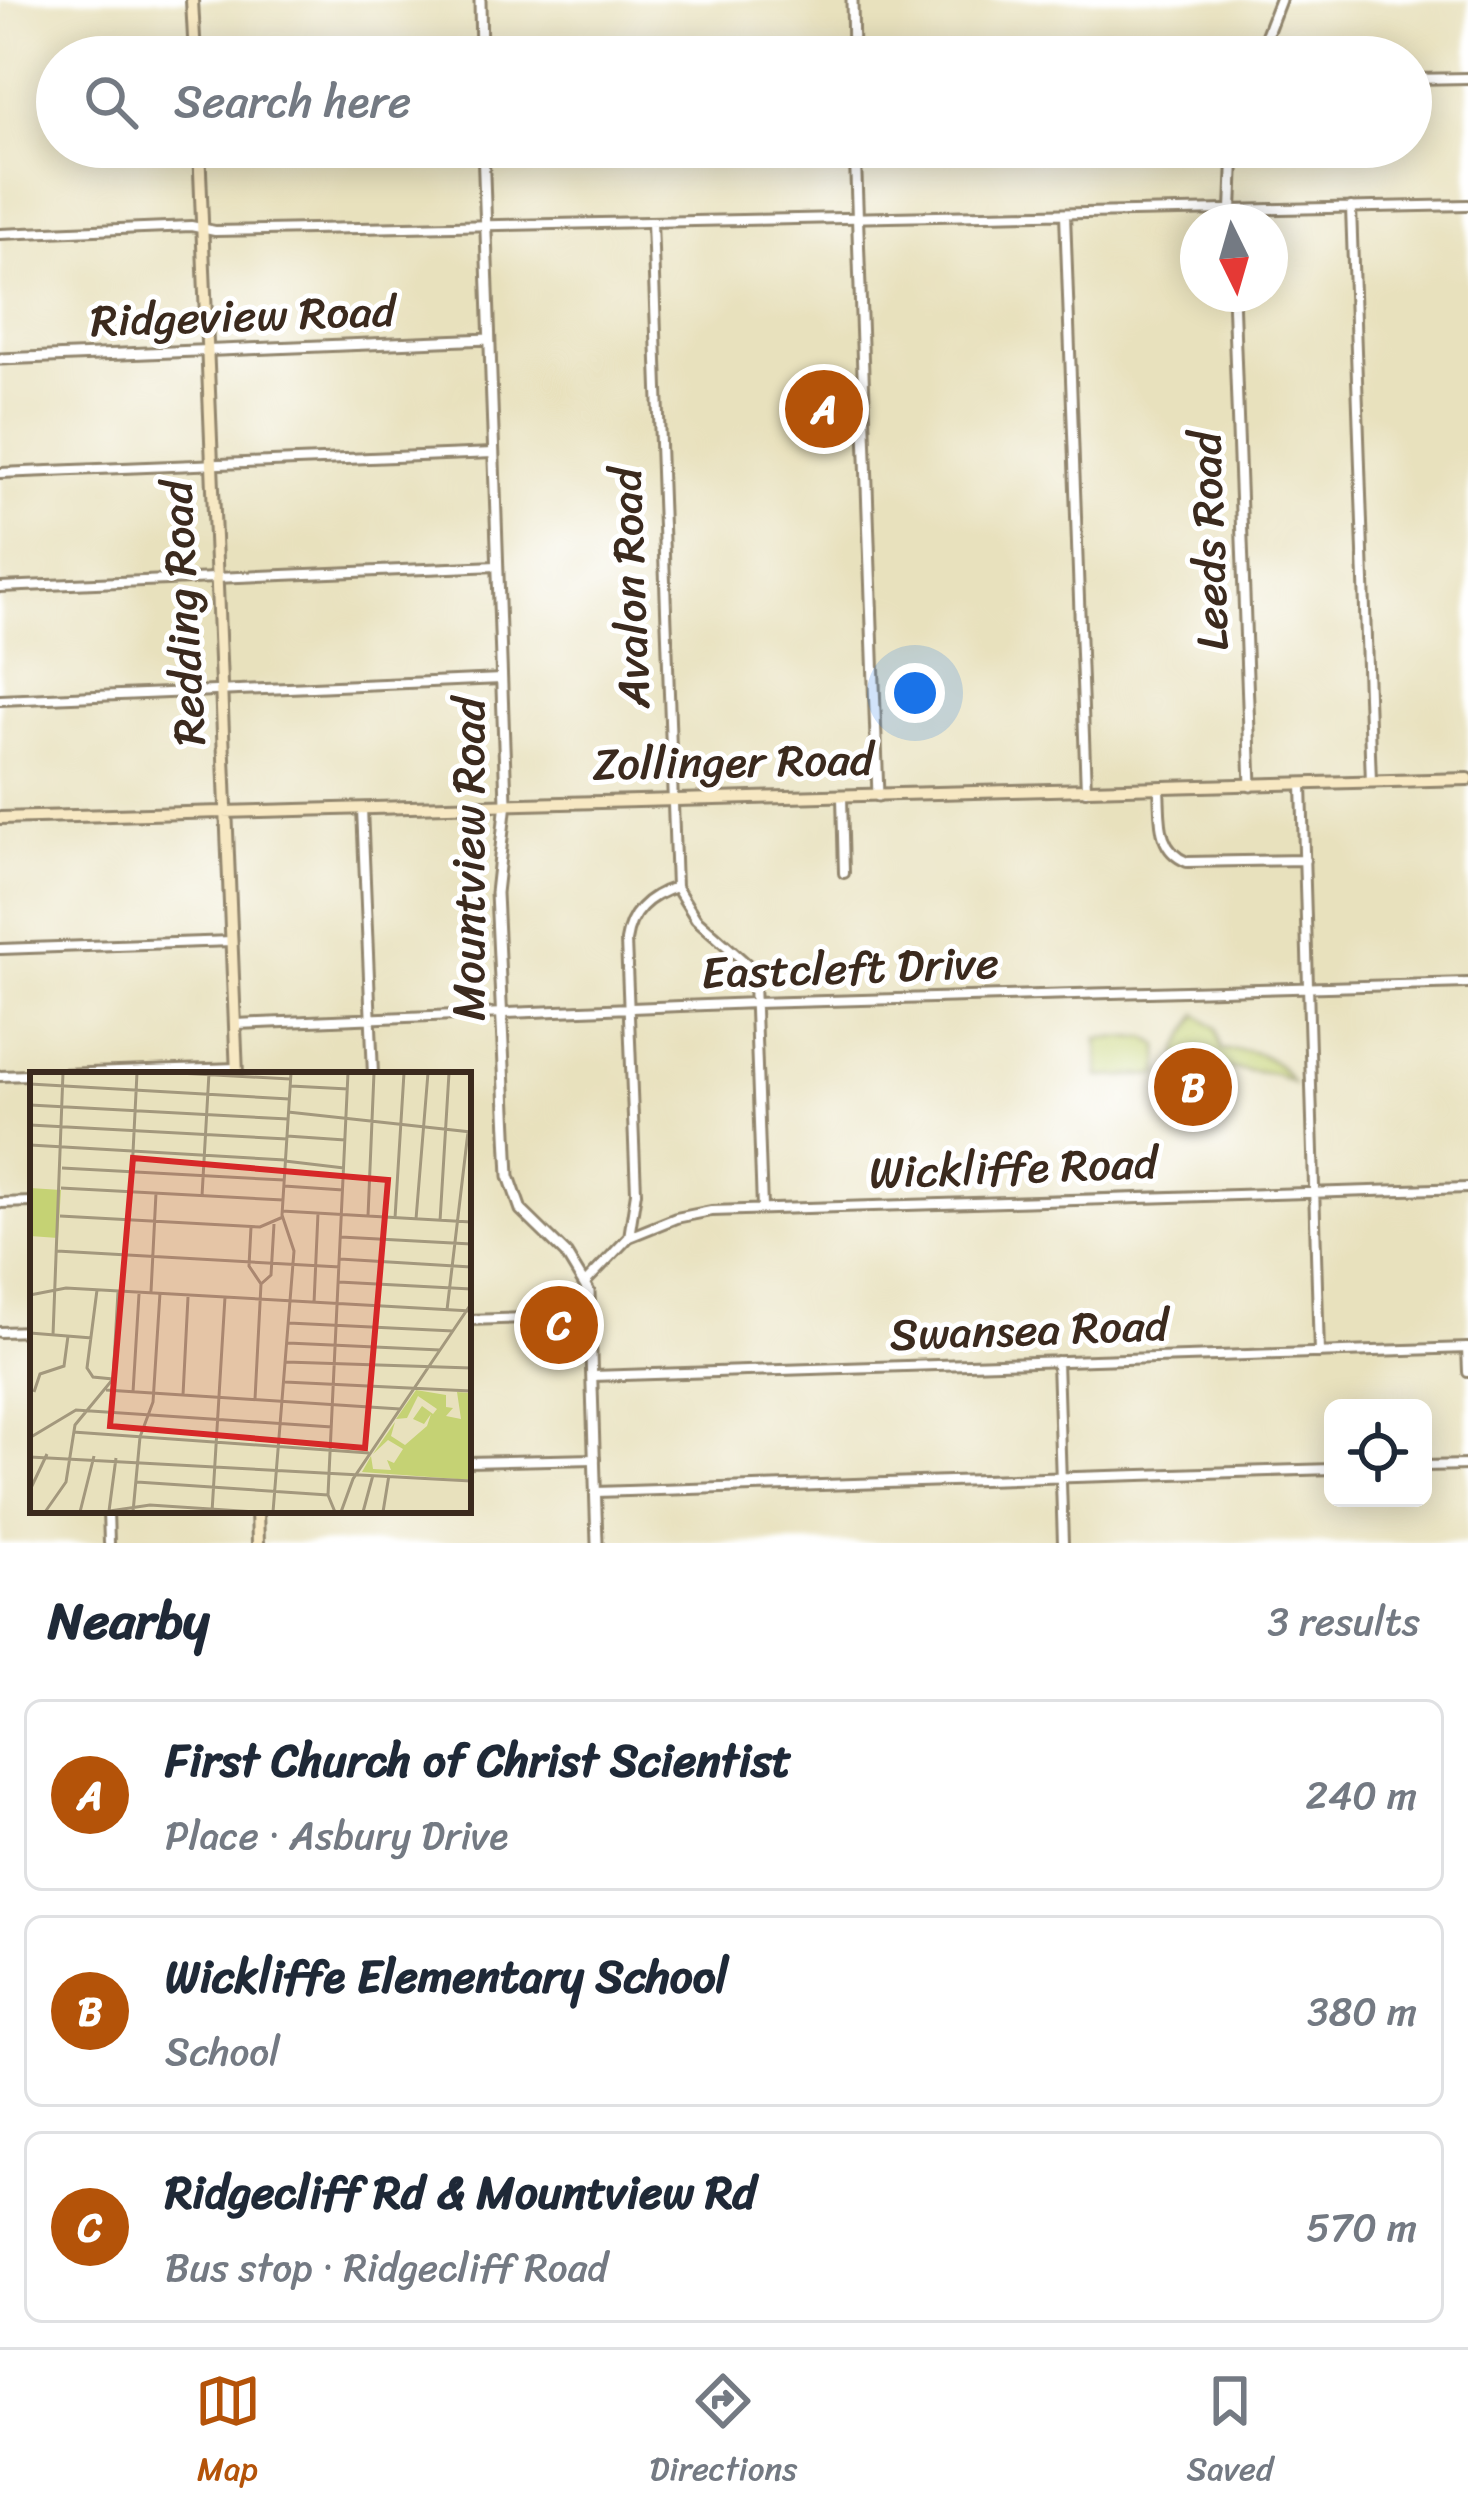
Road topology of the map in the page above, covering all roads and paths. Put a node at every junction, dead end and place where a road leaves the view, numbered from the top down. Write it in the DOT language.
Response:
graph roads {
  1 [pos="193,0"];
  2 [pos="480,0"];
  3 [pos="852,0"];
  4 [pos="1280,0"];
  5 [pos="194,36"];
  6 [pos="481,36"];
  7 [pos="853,36"];
  8 [pos="1266,36"];
  9 [pos="1468,78"];
  10 [pos="1432,79"];
  11 [pos="200,168"];
  12 [pos="483,168"];
  13 [pos="856,168"];
  14 [pos="1233,168"];
  15 [pos="1232,204"];
  16 [pos="1468,205"];
  17 [pos="1351,207"];
  18 [pos="1288,212"];
  19 [pos="1065,214"];
  20 [pos="1180,215"];
  21 [pos="857,218"];
  22 [pos="652,222"];
  23 [pos="484,225"];
  24 [pos="203,229"];
  25 [pos="0,234"];
  26 [pos="1234,312"];
  27 [pos="489,340"];
  28 [pos="208,351"];
  29 [pos="0,359"];
  30 [pos="493,453"];
  31 [pos="212,464"];
  32 [pos="0,473"];
  33 [pos="497,566"];
  34 [pos="217,578"];
  35 [pos="0,586"];
  36 [pos="502,679"];
  37 [pos="222,690"];
  38 [pos="0,700"];
  39 [pos="1468,779"];
  40 [pos="1371,782"];
  41 [pos="1302,785"];
  42 [pos="1251,787"];
  43 [pos="1159,789"];
  44 [pos="1085,791"];
  45 [pos="842,796"];
  46 [pos="878,796"];
  47 [pos="671,801"];
  48 [pos="506,802"];
  49 [pos="362,806"];
  50 [pos="227,811"];
  51 [pos="0,818"];
  52 [pos="1305,860"];
  53 [pos="844,873"];
  54 [pos="676,887"];
  55 [pos="232,941"];
  56 [pos="0,949"];
  57 [pos="1468,983"];
  58 [pos="1309,987"];
  59 [pos="755,1003"];
  60 [pos="628,1008"];
  61 [pos="501,1013"];
  62 [pos="370,1019"];
  63 [pos="235,1024"];
  64 [pos="237,1071"];
  65 [pos="190,1072"];
  66 [pos="373,1072"];
  67 [pos="30,1075"];
  68 [pos="0,1076"];
  69 [pos="1468,1188"];
  70 [pos="1315,1192"];
  71 [pos="30,1202"];
  72 [pos="0,1203"];
  73 [pos="762,1208"];
  74 [pos="629,1237"];
  75 [pos="585,1283"];
  76 [pos="590,1316"];
  77 [pos="471,1320"];
  78 [pos="30,1331"];
  79 [pos="0,1332"];
  80 [pos="1467,1348"];
  81 [pos="1319,1353"];
  82 [pos="1057,1361"];
  83 [pos="1468,1372"];
  84 [pos="593,1376"];
  85 [pos="595,1459"];
  86 [pos="471,1462"];
  87 [pos="1468,1465"];
  88 [pos="1432,1466"];
  89 [pos="1324,1469"];
  90 [pos="1060,1478"];
  91 [pos="596,1492"];
  92 [pos="108,1513"];
  93 [pos="256,1513"];
  94 [pos="110,1543"];
  95 [pos="258,1543"];
  96 [pos="597,1543"];
  97 [pos="1063,1543"];
  1 -- 5 [label="main road"];
  2 -- 6 [label="street"];
  3 -- 7 [label="street"];
  4 -- 8 [label="street"];
  9 -- 10 [label="street"];
  11 -- 24 [label="main road, Redding Road"];
  12 -- 23 [label="street, Mountview Road"];
  13 -- 21 [label="street"];
  14 -- 15 [label="street"];
  16 -- 17 [label="street"];
  17 -- 18 [label="street"];
  17 -- 40 [label="street"];
  19 -- 20 [label="street"];
  19 -- 21 [label="street"];
  19 -- 44 [label="street"];
  21 -- 22 [label="street"];
  21 -- 46 [label="street"];
  22 -- 23 [label="street"];
  22 -- 47 [label="street, Avalon Road"];
  23 -- 24 [label="street"];
  23 -- 27 [label="street, Mountview Road"];
  24 -- 25 [label="street"];
  24 -- 28 [label="main road, Redding Road"];
  26 -- 42 [label="street, Leeds Road"];
  27 -- 28 [label="street, Ridgeview Road"];
  27 -- 30 [label="street, Mountview Road"];
  28 -- 29 [label="street, Ridgeview Road"];
  28 -- 31 [label="main road, Redding Road"];
  30 -- 31 [label="street"];
  30 -- 33 [label="street, Mountview Road"];
  31 -- 32 [label="street"];
  31 -- 34 [label="main road, Redding Road"];
  33 -- 34 [label="street"];
  33 -- 36 [label="street, Mountview Road"];
  34 -- 35 [label="street"];
  34 -- 37 [label="main road, Redding Road"];
  36 -- 37 [label="street"];
  36 -- 48 [label="street, Mountview Road"];
  37 -- 38 [label="street"];
  37 -- 50 [label="main road, Redding Road"];
  39 -- 40 [label="main road, Zollinger Road"];
  40 -- 41 [label="main road, Zollinger Road"];
  41 -- 42 [label="main road, Zollinger Road"];
  41 -- 52 [label="street"];
  42 -- 43 [label="main road, Zollinger Road"];
  43 -- 44 [label="main road, Zollinger Road"];
  43 -- 52 [label="street"];
  44 -- 46 [label="main road, Zollinger Road"];
  45 -- 46 [label="main road, Zollinger Road"];
  45 -- 47 [label="main road, Zollinger Road"];
  45 -- 53 [label="street"];
  47 -- 48 [label="main road, Zollinger Road"];
  47 -- 54 [label="street, Avalon Road"];
  48 -- 49 [label="main road, Zollinger Road"];
  48 -- 61 [label="street, Mountview Road"];
  49 -- 50 [label="main road, Zollinger Road"];
  49 -- 62 [label="street"];
  50 -- 51 [label="main road, Zollinger Road"];
  50 -- 55 [label="main road, Redding Road"];
  52 -- 58 [label="street"];
  54 -- 59 [label="street"];
  54 -- 60 [label="street"];
  55 -- 56 [label="street"];
  55 -- 63 [label="main road, Redding Road"];
  57 -- 58 [label="street, Eastcleft Drive"];
  58 -- 59 [label="street, Eastcleft Drive"];
  58 -- 70 [label="street"];
  59 -- 60 [label="street, Eastcleft Drive"];
  59 -- 73 [label="street"];
  60 -- 61 [label="street, Eastcleft Drive"];
  60 -- 74 [label="street"];
  61 -- 62 [label="street, Eastcleft Drive"];
  61 -- 75 [label="street, Mountview Road"];
  62 -- 63 [label="street, Eastcleft Drive"];
  62 -- 66 [label="street"];
  63 -- 64 [label="main road, Redding Road"];
  64 -- 65 [label="street"];
  67 -- 68 [label="street"];
  69 -- 70 [label="street, Wickliffe Road"];
  70 -- 73 [label="street, Wickliffe Road"];
  70 -- 81 [label="street"];
  71 -- 72 [label="street"];
  73 -- 74 [label="street, Wickliffe Road"];
  74 -- 75 [label="street, Wickliffe Road"];
  75 -- 76 [label="street"];
  76 -- 77 [label="street"];
  76 -- 84 [label="street"];
  78 -- 79 [label="street"];
  80 -- 81 [label="street, Swansea Road"];
  80 -- 83 [label="street"];
  81 -- 82 [label="street, Swansea Road"];
  82 -- 84 [label="street, Swansea Road"];
  82 -- 90 [label="street"];
  84 -- 85 [label="street"];
  85 -- 86 [label="street"];
  85 -- 91 [label="street"];
  87 -- 88 [label="street"];
  89 -- 90 [label="street"];
  90 -- 91 [label="street"];
  90 -- 97 [label="street"];
  91 -- 96 [label="street"];
  92 -- 94 [label="street"];
  93 -- 95 [label="main road"];
}
